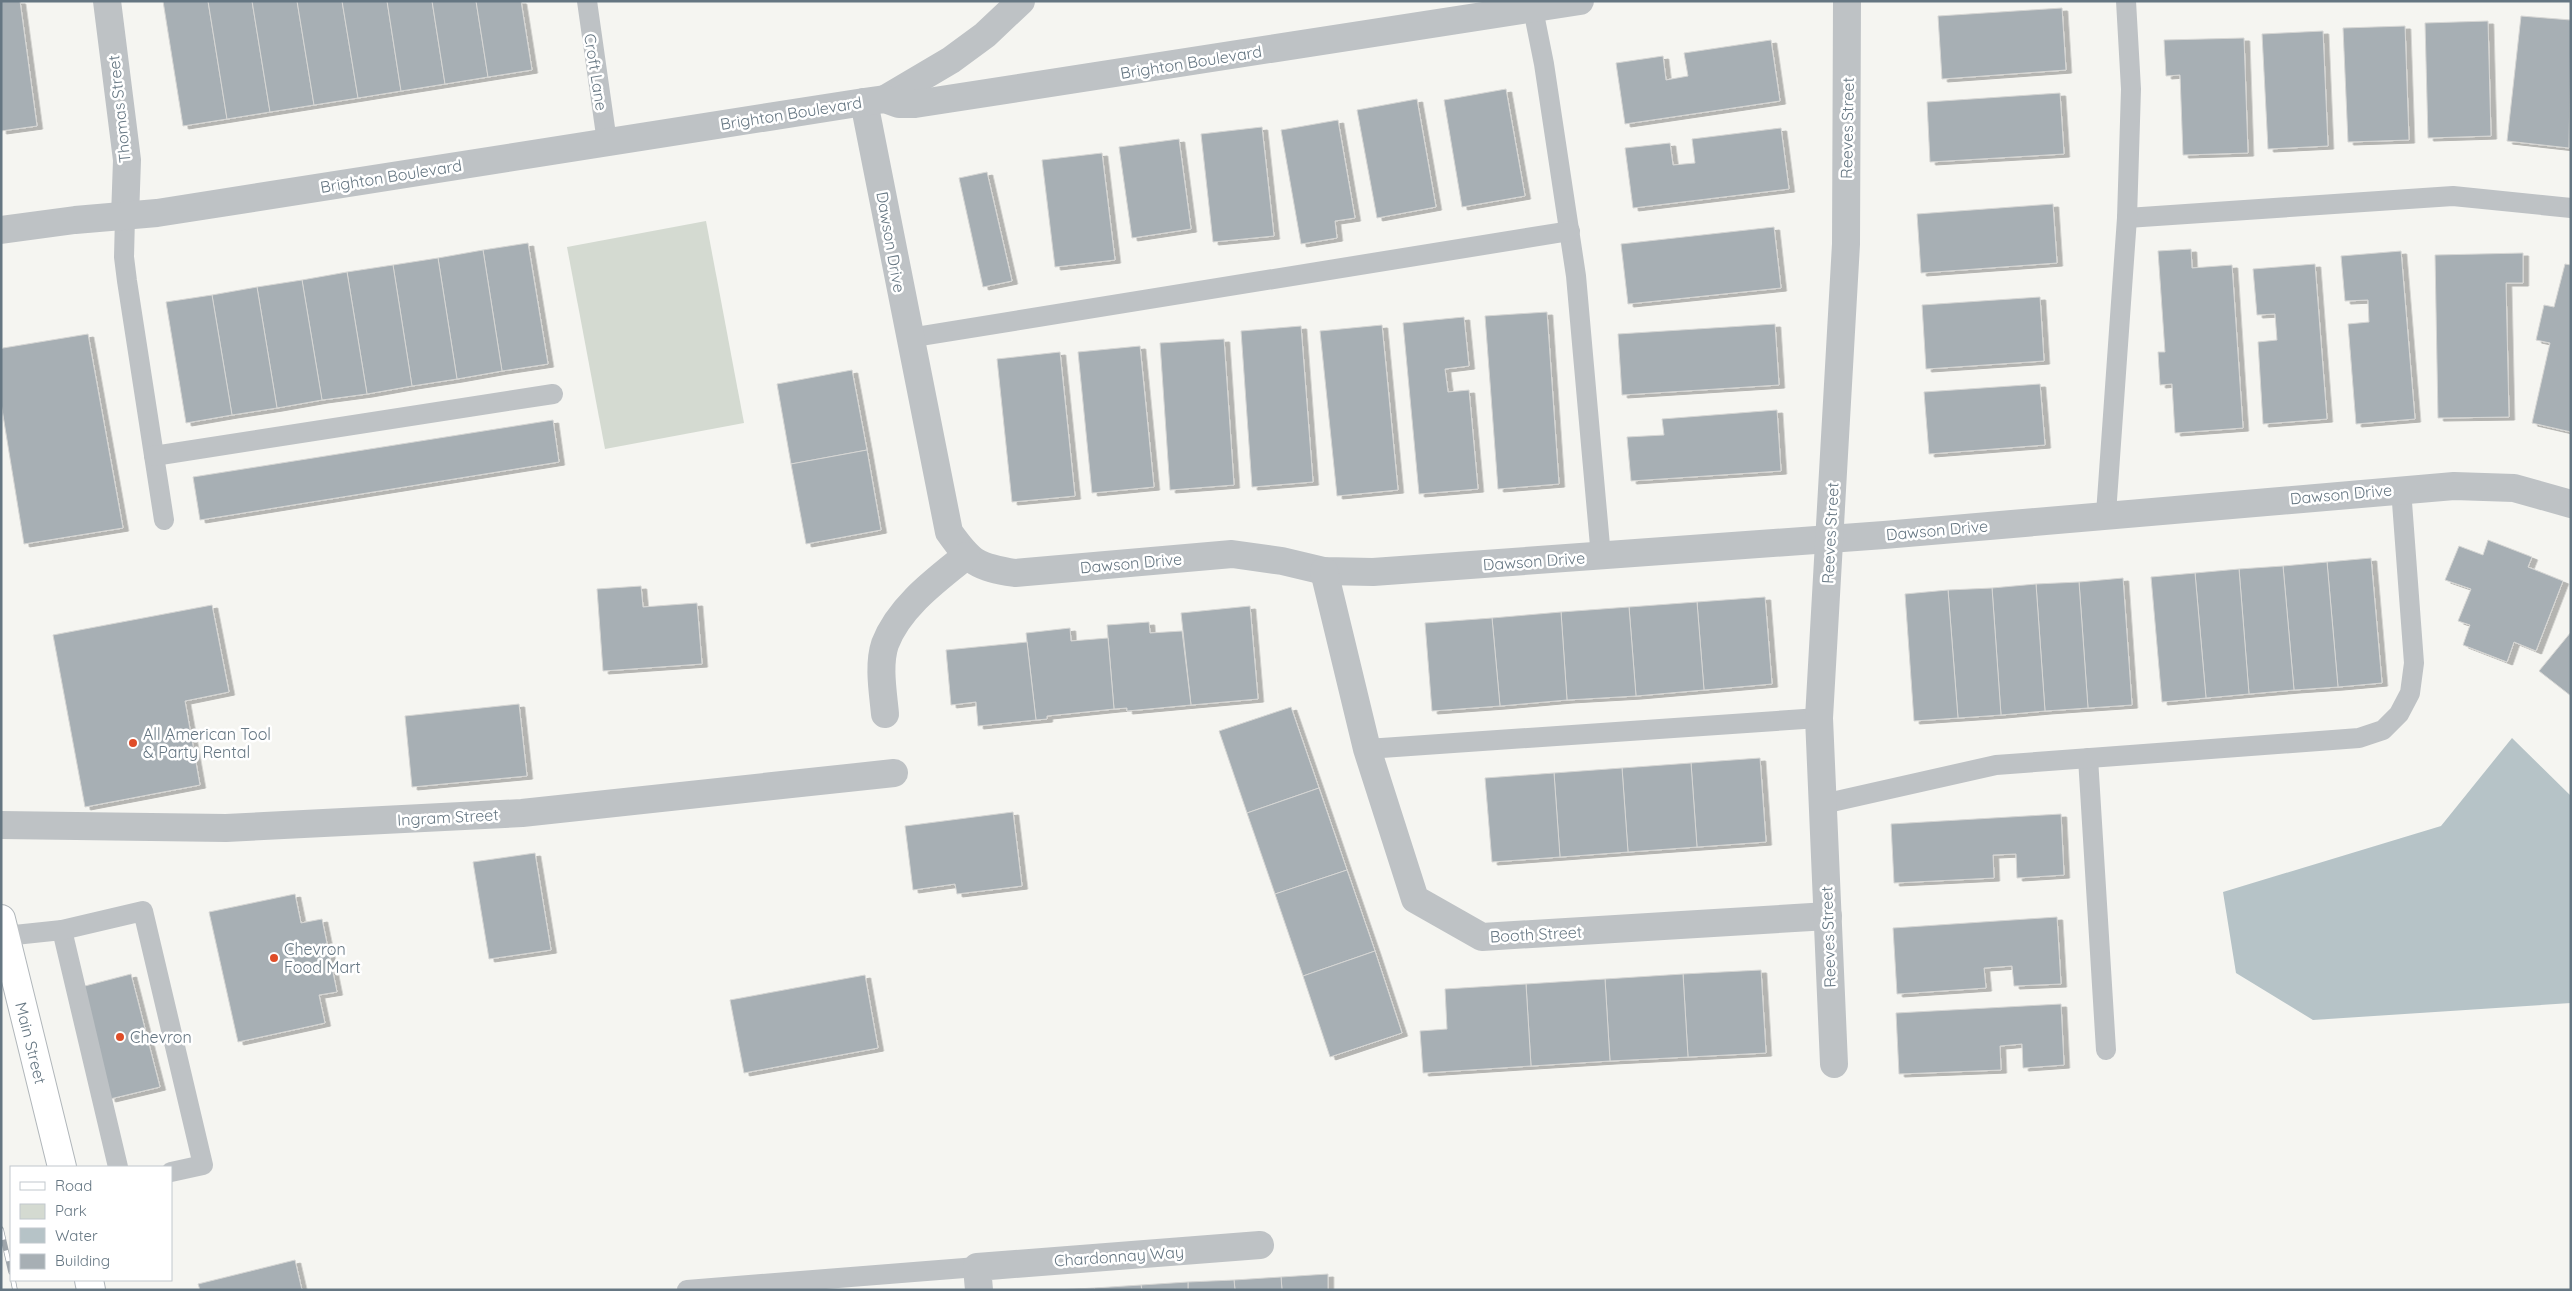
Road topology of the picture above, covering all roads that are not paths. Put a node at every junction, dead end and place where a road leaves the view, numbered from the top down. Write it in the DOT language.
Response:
graph roads {
  1 [pos="107,1"];
  2 [pos="587,1"];
  3 [pos="1021,1"];
  4 [pos="1580,1"];
  5 [pos="1847,1"];
  6 [pos="2126,1"];
  7 [pos="1533,9"];
  8 [pos="875,101"];
  9 [pos="607,142"];
  10 [pos="2571,208"];
  11 [pos="125,217"];
  12 [pos="2126,218"];
  13 [pos="1,230"];
  14 [pos="1570,231"];
  15 [pos="909,338"];
  16 [pos="553,394"];
  17 [pos="154,456"];
  18 [pos="2401,489"];
  19 [pos="2571,504"];
  20 [pos="2106,514"];
  21 [pos="164,520"];
  22 [pos="1830,537"];
  23 [pos="966,556"];
  24 [pos="1601,556"];
  25 [pos="1324,571"];
  26 [pos="886,714"];
  27 [pos="1819,718"];
  28 [pos="1367,749"];
  29 [pos="2088,758"];
  30 [pos="894,773"];
  31 [pos="1823,804"];
  32 [pos="1,825"];
  33 [pos="1828,916"];
  34 [pos="3,927"];
  35 [pos="62,930"];
  36 [pos="2106,1050"];
  37 [pos="1834,1064"];
  38 [pos="62,1166"];
  39 [pos="118,1166"];
  40 [pos="172,1172"];
  41 [pos="1260,1245"];
  42 [pos="978,1279"];
  43 [pos="687,1290"];
  1 -- 11 [label="street, Thomas Street"];
  2 -- 9 [label="lane, Croft Lane"];
  3 -- 8 [label="street"];
  4 -- 7 [label="street, Brighton Boulevard"];
  5 -- 22 [label="street, Reeves Street"];
  6 -- 12 [label="lane"];
  7 -- 8 [label="street, Brighton Boulevard"];
  7 -- 14 [label="lane"];
  8 -- 9 [label="street, Brighton Boulevard"];
  8 -- 15 [label="street, Dawson Drive"];
  9 -- 11 [label="street, Brighton Boulevard"];
  10 -- 12 [label="lane"];
  11 -- 13 [label="street, Brighton Boulevard"];
  11 -- 17 [label="lane"];
  12 -- 20 [label="lane"];
  14 -- 15 [label="lane"];
  14 -- 24 [label="lane"];
  15 -- 23 [label="street, Dawson Drive"];
  16 -- 17 [label="lane"];
  17 -- 21 [label="lane"];
  18 -- 19 [label="street, Dawson Drive"];
  18 -- 20 [label="street, Dawson Drive"];
  18 -- 29 [label="lane"];
  20 -- 22 [label="street, Dawson Drive"];
  22 -- 24 [label="street, Dawson Drive"];
  22 -- 27 [label="street, Reeves Street"];
  23 -- 25 [label="street, Dawson Drive"];
  23 -- 26 [label="street"];
  24 -- 25 [label="street, Dawson Drive"];
  25 -- 28 [label="street, Booth Street"];
  27 -- 28 [label="lane"];
  27 -- 31 [label="street, Reeves Street"];
  28 -- 33 [label="street, Booth Street"];
  29 -- 31 [label="lane"];
  29 -- 36 [label="lane"];
  30 -- 32 [label="street, Ingram Street"];
  31 -- 33 [label="street, Reeves Street"];
  33 -- 37 [label="street, Reeves Street"];
  34 -- 35 [label="lane"];
  34 -- 38 [label="main road, Main Street"];
  35 -- 39 [label="lane"];
  35 -- 40 [label="lane"];
  41 -- 42 [label="street, Chardonnay Way"];
  42 -- 43 [label="lane"];
}
